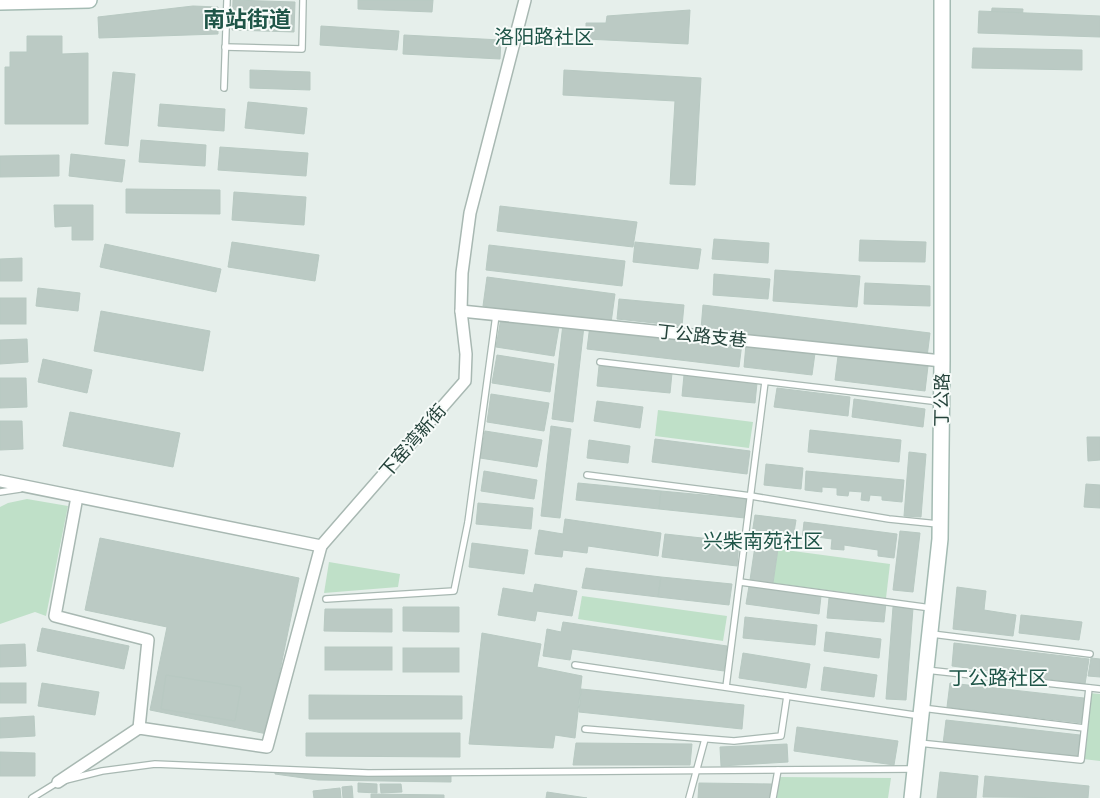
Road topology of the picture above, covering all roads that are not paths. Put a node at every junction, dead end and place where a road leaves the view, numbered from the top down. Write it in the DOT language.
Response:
graph roads {
  1 [pos="89,0"];
  2 [pos="227,0"];
  3 [pos="303,0"];
  4 [pos="525,0"];
  5 [pos="942,0"];
  6 [pos="32,1"];
  7 [pos="63,1"];
  8 [pos="0,2"];
  9 [pos="225,47"];
  10 [pos="224,88"];
  11 [pos="461,311"];
  12 [pos="496,314"];
  13 [pos="942,361"];
  14 [pos="600,362"];
  15 [pos="765,382"];
  16 [pos="942,402"];
  17 [pos="587,475"];
  18 [pos="0,481"];
  19 [pos="34,488"];
  20 [pos="0,492"];
  21 [pos="77,496"];
  22 [pos="751,496"];
  23 [pos="940,524"];
  24 [pos="321,546"];
  25 [pos="740,582"];
  26 [pos="326,599"];
  27 [pos="932,609"];
  28 [pos="930,633"];
  29 [pos="1090,654"];
  30 [pos="574,665"];
  31 [pos="926,670"];
  32 [pos="726,687"];
  33 [pos="1089,688"];
  34 [pos="1100,689"];
  35 [pos="787,696"];
  36 [pos="921,712"];
  37 [pos="139,728"];
  38 [pos="1084,728"];
  39 [pos="585,729"];
  40 [pos="705,739"];
  41 [pos="918,743"];
  42 [pos="915,769"];
  43 [pos="778,770"];
  44 [pos="695,771"];
  45 [pos="58,782"];
  46 [pos="32,798"];
  47 [pos="689,798"];
  48 [pos="773,798"];
  49 [pos="912,798"];
  1 -- 7 [label="street"];
  2 -- 9 [label="lane"];
  3 -- 9 [label="lane"];
  4 -- 11 [label="street, 下窑湾新街"];
  5 -- 13 [label="street, 丁公路"];
  6 -- 7 [label="street"];
  6 -- 8 [label="street"];
  9 -- 10 [label="lane"];
  11 -- 12 [label="street, 丁公路支巷"];
  11 -- 24 [label="street, 下窑湾新街"];
  12 -- 13 [label="street, 丁公路支巷"];
  12 -- 26 [label="lane"];
  13 -- 16 [label="street, 丁公路"];
  14 -- 15 [label="lane"];
  15 -- 16 [label="lane"];
  15 -- 22 [label="lane"];
  16 -- 23 [label="street, 丁公路"];
  17 -- 22 [label="lane"];
  18 -- 19 [label="street"];
  19 -- 20 [label="lane"];
  19 -- 21 [label="street"];
  21 -- 24 [label="street"];
  21 -- 37 [label="street"];
  22 -- 23 [label="lane"];
  22 -- 25 [label="lane"];
  23 -- 27 [label="street, 丁公路"];
  24 -- 37 [label="street"];
  25 -- 27 [label="lane"];
  25 -- 32 [label="lane"];
  27 -- 28 [label="street, 丁公路"];
  28 -- 29 [label="lane"];
  28 -- 31 [label="street, 丁公路"];
  30 -- 32 [label="lane"];
  31 -- 33 [label="lane"];
  31 -- 36 [label="street, 丁公路"];
  32 -- 35 [label="lane"];
  33 -- 34 [label="lane"];
  33 -- 38 [label="lane"];
  35 -- 36 [label="lane"];
  35 -- 40 [label="lane"];
  36 -- 38 [label="lane"];
  36 -- 41 [label="street, 丁公路"];
  37 -- 45 [label="street"];
  38 -- 41 [label="lane"];
  39 -- 40 [label="lane"];
  40 -- 44 [label="lane"];
  41 -- 42 [label="street, 丁公路"];
  42 -- 43 [label="lane"];
  42 -- 49 [label="street, 丁公路"];
  43 -- 44 [label="lane"];
  43 -- 48 [label="lane"];
  44 -- 45 [label="lane"];
  44 -- 47 [label="lane"];
  45 -- 46 [label="lane"];
}
